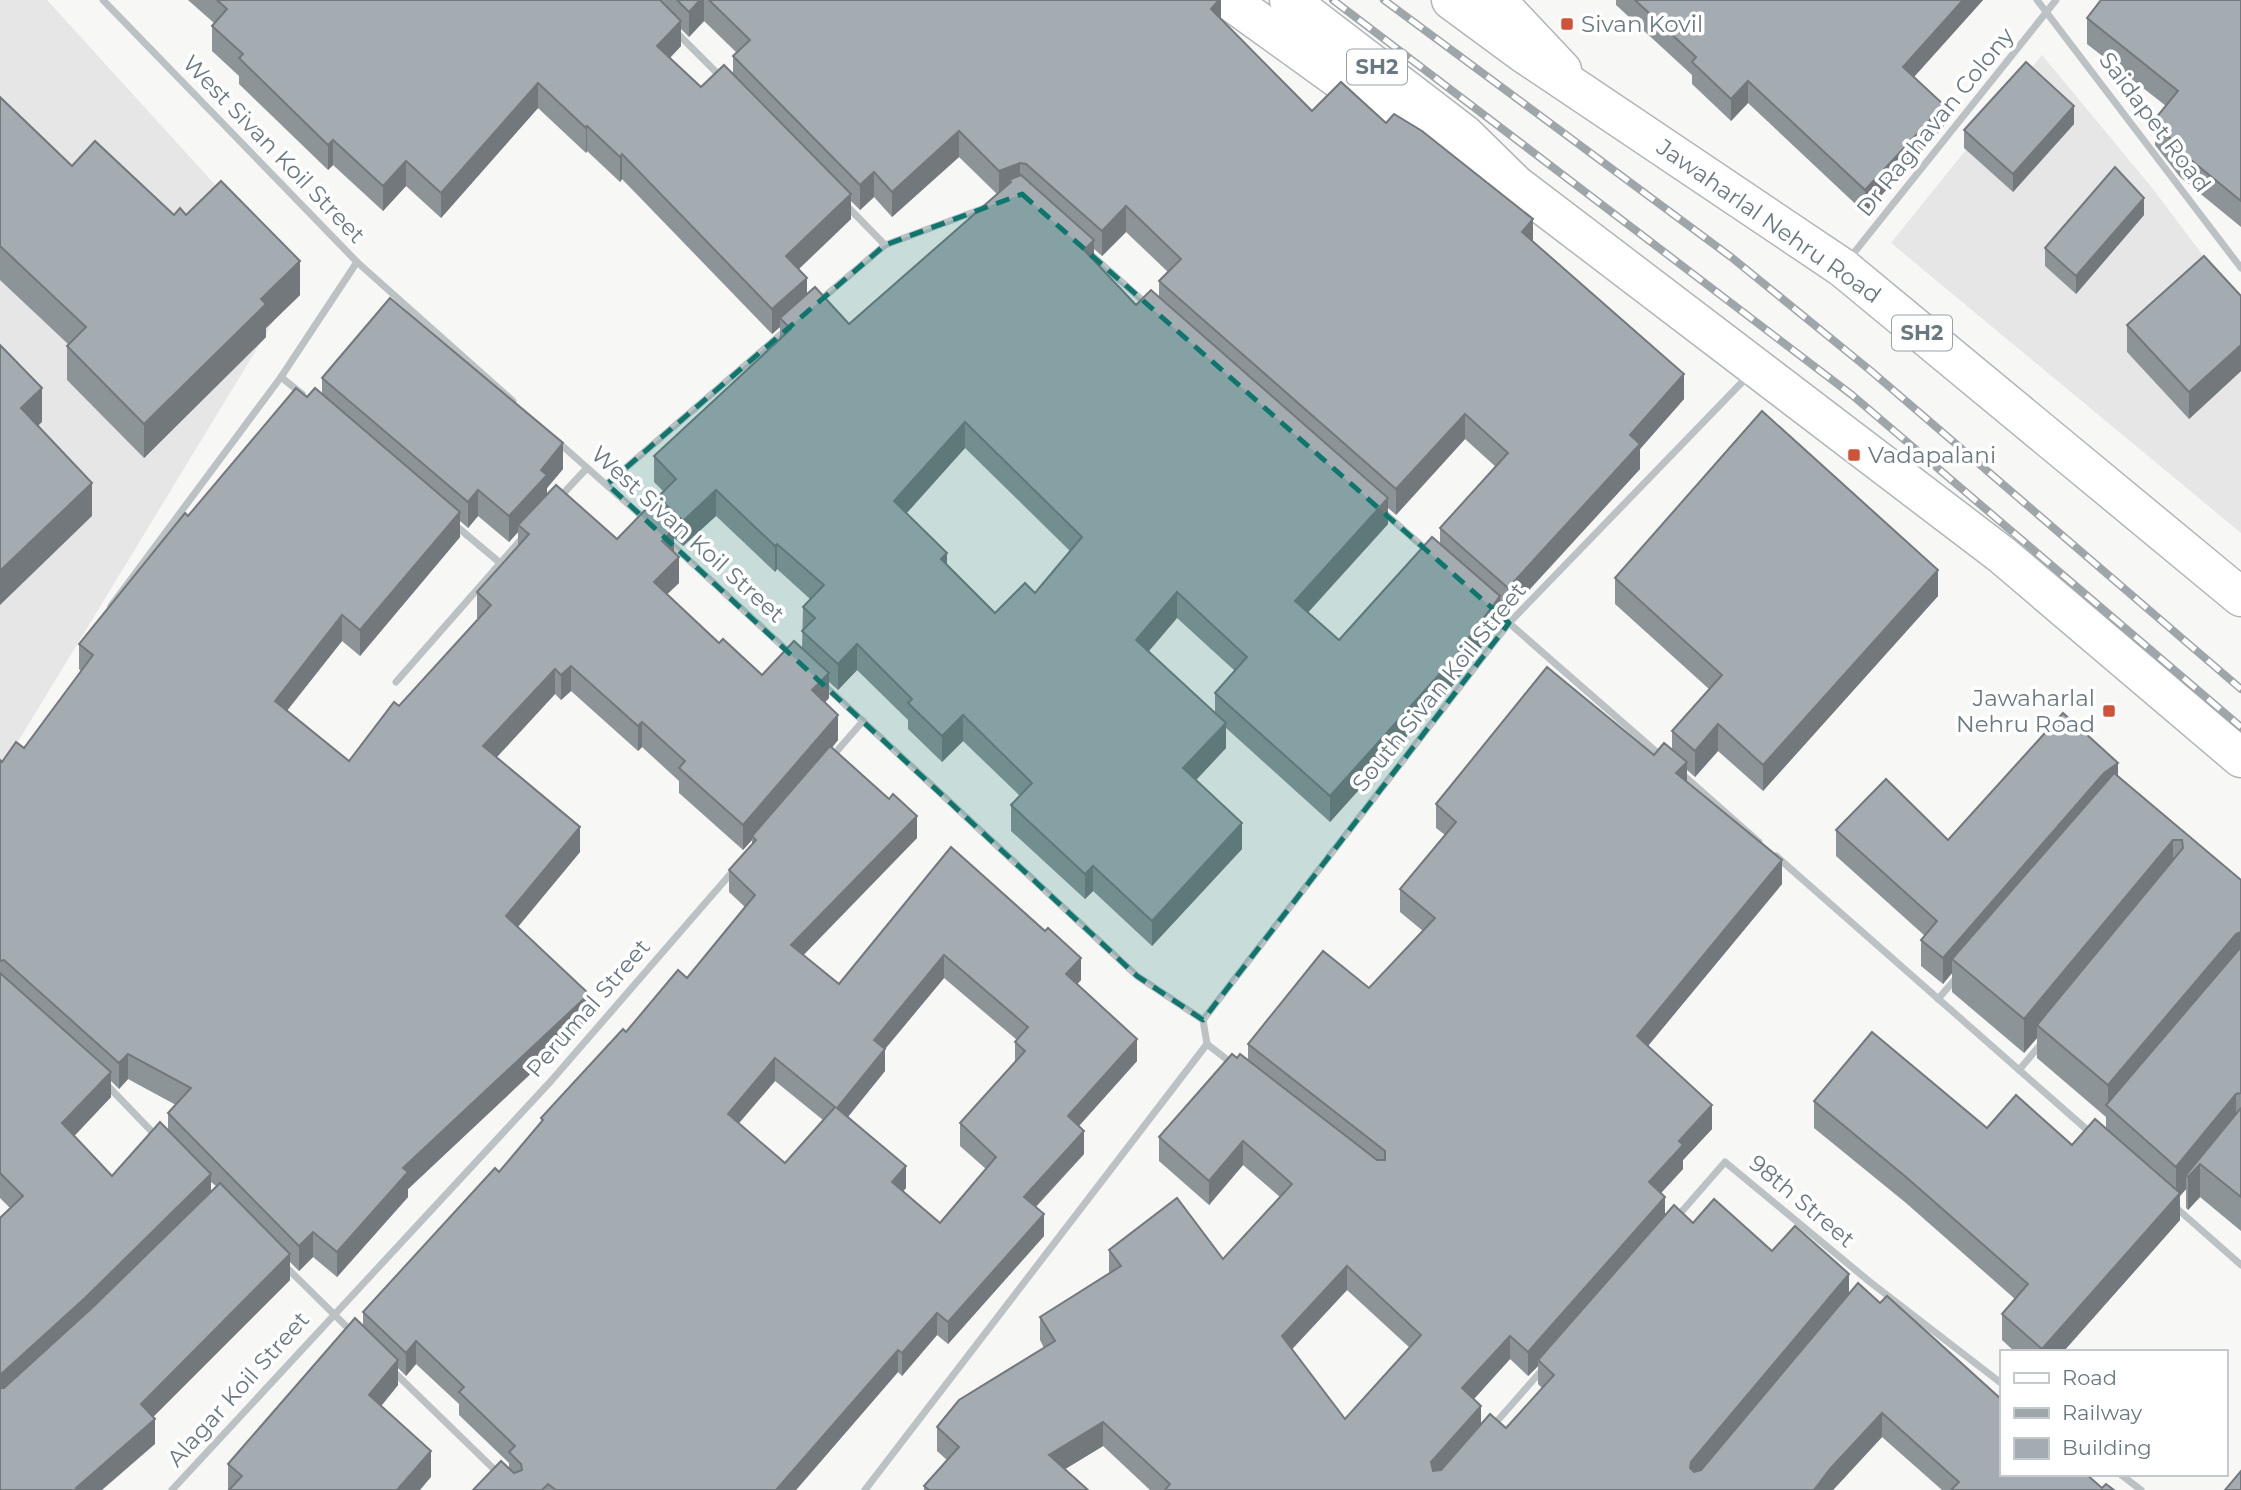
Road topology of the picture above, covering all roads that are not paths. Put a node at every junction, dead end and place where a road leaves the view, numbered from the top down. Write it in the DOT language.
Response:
graph roads {
  1 [pos="103,0"];
  2 [pos="1229,0"];
  3 [pos="1289,0"];
  4 [pos="1451,0"];
  5 [pos="1496,0"];
  6 [pos="2037,0"];
  7 [pos="2056,0"];
  8 [pos="2048,11"];
  9 [pos="664,20"];
  10 [pos="731,88"];
  11 [pos="1584,93"];
  12 [pos="1515,184"];
  13 [pos="837,196"];
  14 [pos="997,203"];
  15 [pos="885,245"];
  16 [pos="1084,248"];
  17 [pos="357,262"];
  18 [pos="1843,268"];
  19 [pos="2241,268"];
  20 [pos="813,307"];
  21 [pos="1157,312"];
  22 [pos="792,324"];
  23 [pos="1757,367"];
  24 [pos="281,377"];
  25 [pos="312,403"];
  26 [pos="517,405"];
  27 [pos="547,432"];
  28 [pos="587,468"];
  29 [pos="607,484"];
  30 [pos="1374,504"];
  31 [pos="552,505"];
  32 [pos="447,518"];
  33 [pos="534,524"];
  34 [pos="1436,559"];
  35 [pos="499,562"];
  36 [pos="2241,597"];
  37 [pos="1488,605"];
  38 [pos="104,615"];
  39 [pos="1509,623"];
  40 [pos="802,664"];
  41 [pos="396,682"];
  42 [pos="822,683"];
  43 [pos="863,721"];
  44 [pos="2241,758"];
  45 [pos="826,763"];
  46 [pos="744,858"];
  47 [pos="1965,968"];
  48 [pos="1938,999"];
  49 [pos="1203,1020"];
  50 [pos="2046,1038"];
  51 [pos="1207,1044"];
  52 [pos="1240,1069"];
  53 [pos="2019,1070"];
  54 [pos="101,1079"];
  55 [pos="2107,1129"];
  56 [pos="164,1144"];
  57 [pos="2185,1199"];
  58 [pos="2167,1200"];
  59 [pos="2177,1209"];
  60 [pos="1671,1224"];
  61 [pos="276,1257"];
  62 [pos="2241,1265"];
  63 [pos="1870,1282"];
  64 [pos="1861,1293"];
  65 [pos="332,1313"];
  66 [pos="361,1341"];
  67 [pos="1545,1367"];
  68 [pos="390,1369"];
  69 [pos="2000,1382"];
  70 [pos="1481,1439"];
  71 [pos="2123,1476"];
  72 [pos="506,1481"];
  73 [pos="172,1490"];
  74 [pos="865,1490"];
  75 [pos="2141,1490"];
  1 -- 17 [label="street, West Sivan Koil Street"];
  2 -- 12 [label="main road"];
  3 -- 12 [label="main road, SH2"];
  4 -- 11 [label="main road, SH2"];
  5 -- 11 [label="main road, Jawaharlal Nehru Road"];
  6 -- 8 [label="street, Saidapet Road"];
  7 -- 8 [label="street, Dr Raghavan Colony"];
  8 -- 18 [label="street, Dr Raghavan Colony"];
  8 -- 19 [label="street, Saidapet Road"];
  9 -- 10 [label="street"];
  11 -- 18 [label="main road, Jawaharlal Nehru Road / SH2"];
  12 -- 23 [label="main road, SH2"];
  13 -- 15 [label="street"];
  14 -- 15 [label="street"];
  15 -- 20 [label="street"];
  16 -- 21 [label="street"];
  17 -- 24 [label="street"];
  17 -- 26 [label="street, West Sivan Koil Street"];
  18 -- 36 [label="main road, Jawaharlal Nehru Road / SH2"];
  22 -- 29 [label="street"];
  23 -- 39 [label="street, South Sivan Koil Street"];
  23 -- 44 [label="main road, SH2"];
  24 -- 25 [label="street"];
  24 -- 38 [label="street"];
  27 -- 28 [label="street, West Sivan Koil Street"];
  28 -- 29 [label="street, West Sivan Koil Street"];
  28 -- 31 [label="street"];
  29 -- 40 [label="street, West Sivan Koil Street"];
  30 -- 34 [label="street"];
  32 -- 35 [label="street"];
  33 -- 35 [label="street"];
  35 -- 41 [label="street"];
  37 -- 39 [label="street"];
  39 -- 48 [label="street"];
  39 -- 49 [label="street, South Sivan Koil Street"];
  42 -- 43 [label="street"];
  43 -- 45 [label="street"];
  43 -- 49 [label="street"];
  46 -- 65 [label="street, Perumal Street"];
  47 -- 48 [label="street"];
  48 -- 53 [label="street"];
  49 -- 51 [label="street"];
  50 -- 53 [label="street"];
  51 -- 52 [label="street"];
  51 -- 74 [label="street"];
  53 -- 55 [label="street"];
  54 -- 56 [label="street"];
  57 -- 59 [label="street"];
  58 -- 59 [label="street"];
  59 -- 62 [label="street"];
  60 -- 63 [label="street, 98th Street"];
  61 -- 65 [label="street"];
  63 -- 64 [label="street"];
  63 -- 69 [label="street, 98th Street"];
  65 -- 66 [label="street"];
  65 -- 73 [label="street, Alagar Koil Street"];
  67 -- 70 [label="street"];
  68 -- 72 [label="street"];
  71 -- 75 [label="street"];
}
